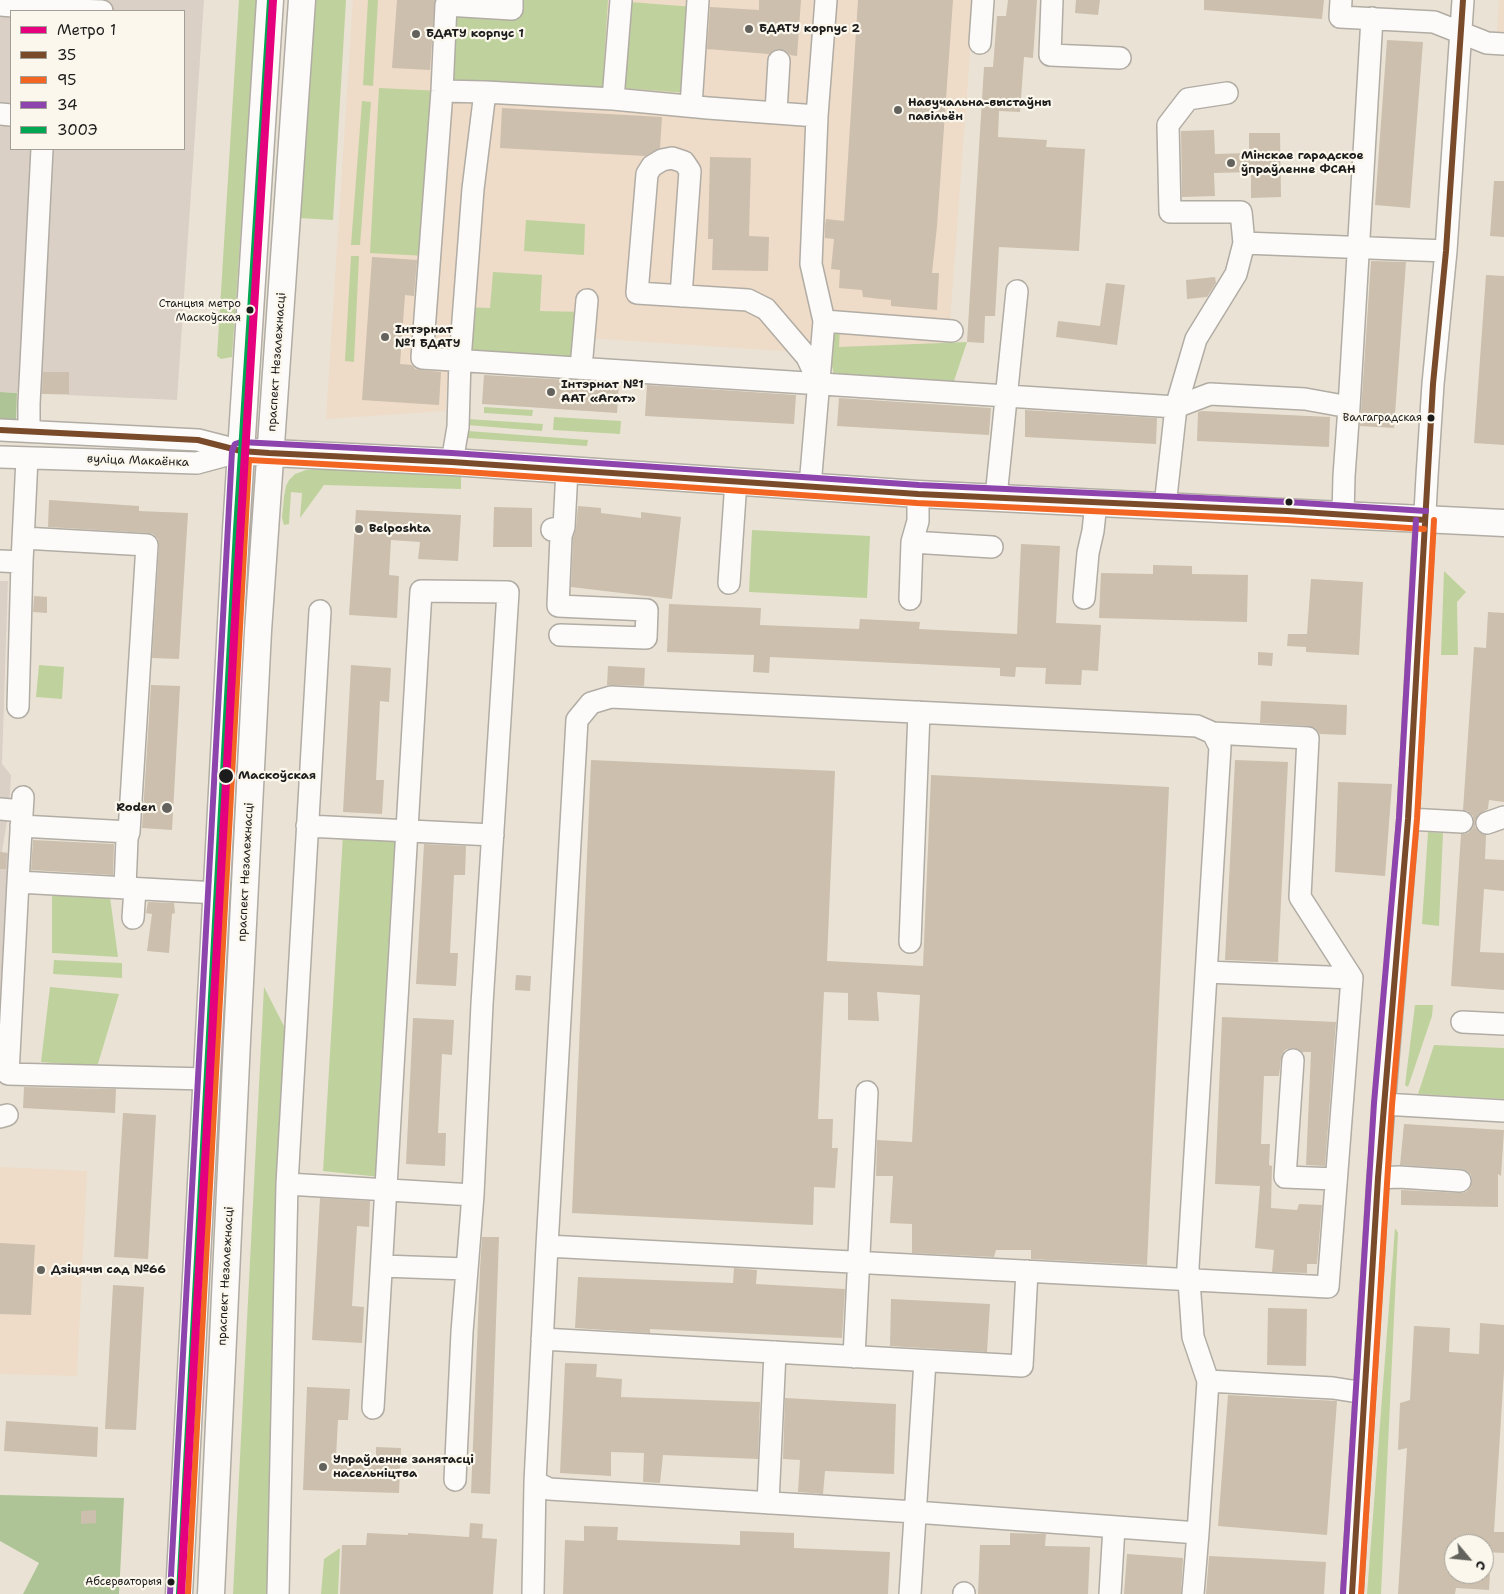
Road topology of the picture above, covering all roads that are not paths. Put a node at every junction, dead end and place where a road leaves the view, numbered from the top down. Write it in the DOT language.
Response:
graph roads {
  1 [pos="270,0"];
  2 [pos="302,0"];
  3 [pos="512,0"];
  4 [pos="621,0"];
  5 [pos="698,0"];
  6 [pos="826,0"];
  7 [pos="983,0"];
  8 [pos="1052,0"];
  9 [pos="1341,0"];
  10 [pos="1463,0"];
  11 [pos="0,5"];
  12 [pos="49,10"];
  13 [pos="1372,18"];
  14 [pos="1461,32"];
  15 [pos="980,42"];
  16 [pos="1504,44"];
  17 [pos="1120,58"];
  18 [pos="779,61"];
  19 [pos="442,91"];
  20 [pos="485,92"];
  21 [pos="1227,93"];
  22 [pos="613,98"];
  23 [pos="690,106"];
  24 [pos="776,112"];
  25 [pos="817,116"];
  26 [pos="42,150"];
  27 [pos="1244,243"];
  28 [pos="1358,248"];
  29 [pos="1446,251"];
  30 [pos="1017,291"];
  31 [pos="682,296"];
  32 [pos="587,300"];
  33 [pos="824,321"];
  34 [pos="952,331"];
  35 [pos="460,360"];
  36 [pos="581,368"];
  37 [pos="818,383"];
  38 [pos="1006,395"];
  39 [pos="1176,406"];
  40 [pos="1349,407"];
  41 [pos="0,430"];
  42 [pos="29,431"];
  43 [pos="241,452"];
  44 [pos="270,453"];
  45 [pos="0,457"];
  46 [pos="27,458"];
  47 [pos="452,462"];
  48 [pos="567,470"];
  49 [pos="736,481"];
  50 [pos="810,486"];
  51 [pos="918,494"];
  52 [pos="996,497"];
  53 [pos="1096,503"];
  54 [pos="1165,506"];
  55 [pos="1342,515"];
  56 [pos="1424,520"];
  57 [pos="1504,523"];
  58 [pos="564,527"];
  59 [pos="23,538"];
  60 [pos="912,542"];
  61 [pos="992,547"];
  62 [pos="0,561"];
  63 [pos="22,562"];
  64 [pos="550,566"];
  65 [pos="729,583"];
  66 [pos="1084,598"];
  67 [pos="910,599"];
  68 [pos="320,611"];
  69 [pos="560,635"];
  70 [pos="18,707"];
  71 [pos="919,712"];
  72 [pos="1213,733"];
  73 [pos="0,809"];
  74 [pos="22,811"];
  75 [pos="1408,819"];
  76 [pos="1462,822"];
  77 [pos="307,826"];
  78 [pos="408,830"];
  79 [pos="129,832"];
  80 [pos="493,835"];
  81 [pos="18,882"];
  82 [pos="130,888"];
  83 [pos="217,893"];
  84 [pos="133,918"];
  85 [pos="910,942"];
  86 [pos="1206,972"];
  87 [pos="1352,978"];
  88 [pos="1462,1022"];
  89 [pos="1504,1024"];
  90 [pos="1293,1060"];
  91 [pos="206,1079"];
  92 [pos="867,1092"];
  93 [pos="1383,1104"];
  94 [pos="1504,1111"];
  95 [pos="1378,1178"];
  96 [pos="1336,1180"];
  97 [pos="1460,1181"];
  98 [pos="287,1184"];
  99 [pos="386,1190"];
  100 [pos="473,1195"];
  101 [pos="547,1246"];
  102 [pos="859,1262"];
  103 [pos="382,1266"];
  104 [pos="467,1269"];
  105 [pos="1027,1271"];
  106 [pos="1189,1280"];
  107 [pos="542,1339"];
  108 [pos="776,1352"];
  109 [pos="854,1357"];
  110 [pos="925,1360"];
  111 [pos="1208,1381"];
  112 [pos="1365,1390"];
  113 [pos="373,1408"];
  114 [pos="455,1480"];
  115 [pos="536,1482"];
  116 [pos="768,1503"];
  117 [pos="915,1512"];
  118 [pos="1114,1527"];
  119 [pos="1198,1533"];
  120 [pos="179,1594"];
  121 [pos="212,1594"];
  122 [pos="278,1594"];
  123 [pos="532,1594"];
  124 [pos="910,1594"];
  125 [pos="1110,1594"];
  126 [pos="1193,1594"];
  127 [pos="1352,1594"];
  1 -- 43 [label="main road"];
  2 -- 44 [label="main road, праспект Незалежнасці"];
  3 -- 19 [label="street"];
  4 -- 22 [label="street"];
  5 -- 23 [label="street"];
  6 -- 25 [label="street"];
  7 -- 15 [label="street"];
  8 -- 17 [label="street"];
  9 -- 13 [label="street"];
  10 -- 14 [label="street"];
  11 -- 12 [label="street"];
  13 -- 14 [label="street"];
  13 -- 28 [label="street"];
  14 -- 16 [label="street"];
  14 -- 29 [label="street"];
  18 -- 24 [label="street"];
  19 -- 20 [label="street"];
  19 -- 35 [label="street"];
  20 -- 22 [label="street"];
  20 -- 35 [label="street"];
  21 -- 27 [label="street"];
  22 -- 23 [label="street"];
  23 -- 24 [label="street"];
  24 -- 25 [label="street"];
  25 -- 33 [label="street"];
  26 -- 42 [label="street"];
  27 -- 28 [label="street"];
  27 -- 39 [label="street"];
  28 -- 29 [label="street"];
  28 -- 40 [label="street"];
  29 -- 56 [label="street"];
  30 -- 38 [label="street"];
  31 -- 31 [label="street"];
  31 -- 37 [label="street"];
  32 -- 36 [label="street"];
  33 -- 34 [label="street"];
  33 -- 37 [label="street"];
  35 -- 36 [label="street"];
  35 -- 47 [label="street"];
  36 -- 37 [label="street"];
  37 -- 38 [label="street"];
  37 -- 50 [label="street"];
  38 -- 39 [label="street"];
  38 -- 52 [label="street"];
  39 -- 40 [label="street"];
  39 -- 54 [label="street"];
  40 -- 55 [label="street"];
  41 -- 42 [label="street, вуліца Макаёнка"];
  42 -- 43 [label="street, вуліца Макаёнка"];
  43 -- 44 [label="main road"];
  43 -- 46 [label="street, вуліца Макаёнка"];
  43 -- 83 [label="main road"];
  44 -- 47 [label="main road"];
  44 -- 121 [label="main road, праспект Незалежнасці"];
  45 -- 46 [label="street, вуліца Макаёнка"];
  46 -- 59 [label="street"];
  47 -- 48 [label="main road"];
  48 -- 49 [label="main road"];
  48 -- 58 [label="street"];
  49 -- 50 [label="main road"];
  49 -- 65 [label="street"];
  50 -- 51 [label="main road"];
  51 -- 52 [label="main road"];
  51 -- 60 [label="street"];
  52 -- 53 [label="main road"];
  53 -- 54 [label="main road"];
  53 -- 66 [label="street"];
  54 -- 55 [label="main road"];
  55 -- 56 [label="main road"];
  56 -- 57 [label="main road"];
  56 -- 75 [label="street"];
  58 -- 64 [label="street"];
  58 -- 69 [label="street"];
  59 -- 63 [label="street"];
  59 -- 79 [label="street"];
  60 -- 61 [label="street"];
  60 -- 67 [label="street"];
  62 -- 63 [label="street"];
  63 -- 70 [label="street"];
  68 -- 77 [label="street"];
  71 -- 72 [label="street"];
  71 -- 85 [label="street"];
  71 -- 101 [label="street"];
  72 -- 86 [label="street"];
  72 -- 87 [label="street"];
  73 -- 74 [label="street"];
  74 -- 79 [label="street"];
  74 -- 81 [label="street"];
  75 -- 76 [label="street"];
  75 -- 93 [label="street"];
  77 -- 78 [label="street"];
  77 -- 98 [label="street"];
  78 -- 80 [label="street"];
  78 -- 80 [label="street"];
  78 -- 99 [label="street"];
  79 -- 82 [label="street"];
  80 -- 100 [label="street"];
  81 -- 82 [label="street"];
  81 -- 91 [label="street"];
  82 -- 83 [label="street"];
  82 -- 84 [label="street"];
  83 -- 91 [label="main road"];
  86 -- 87 [label="street"];
  86 -- 106 [label="street"];
  87 -- 96 [label="street"];
  88 -- 89 [label="street"];
  90 -- 96 [label="street"];
  91 -- 120 [label="main road"];
  92 -- 102 [label="street"];
  93 -- 94 [label="street"];
  93 -- 95 [label="street"];
  95 -- 97 [label="street"];
  95 -- 112 [label="street"];
  96 -- 106 [label="street"];
  98 -- 99 [label="street"];
  98 -- 122 [label="street"];
  99 -- 100 [label="street"];
  99 -- 103 [label="street"];
  100 -- 104 [label="street"];
  101 -- 102 [label="street"];
  101 -- 107 [label="street"];
  102 -- 105 [label="street"];
  102 -- 109 [label="street"];
  103 -- 104 [label="street"];
  103 -- 113 [label="street"];
  104 -- 114 [label="street"];
  105 -- 106 [label="street"];
  105 -- 110 [label="street"];
  106 -- 111 [label="street"];
  107 -- 108 [label="street"];
  107 -- 115 [label="street"];
  108 -- 109 [label="street"];
  108 -- 116 [label="street"];
  109 -- 110 [label="street"];
  110 -- 117 [label="street"];
  111 -- 112 [label="street"];
  111 -- 119 [label="street"];
  112 -- 127 [label="street"];
  115 -- 116 [label="street"];
  115 -- 123 [label="street"];
  116 -- 117 [label="street"];
  117 -- 118 [label="street"];
  117 -- 124 [label="street"];
  118 -- 119 [label="street"];
  118 -- 125 [label="street"];
  119 -- 126 [label="street"];
}
